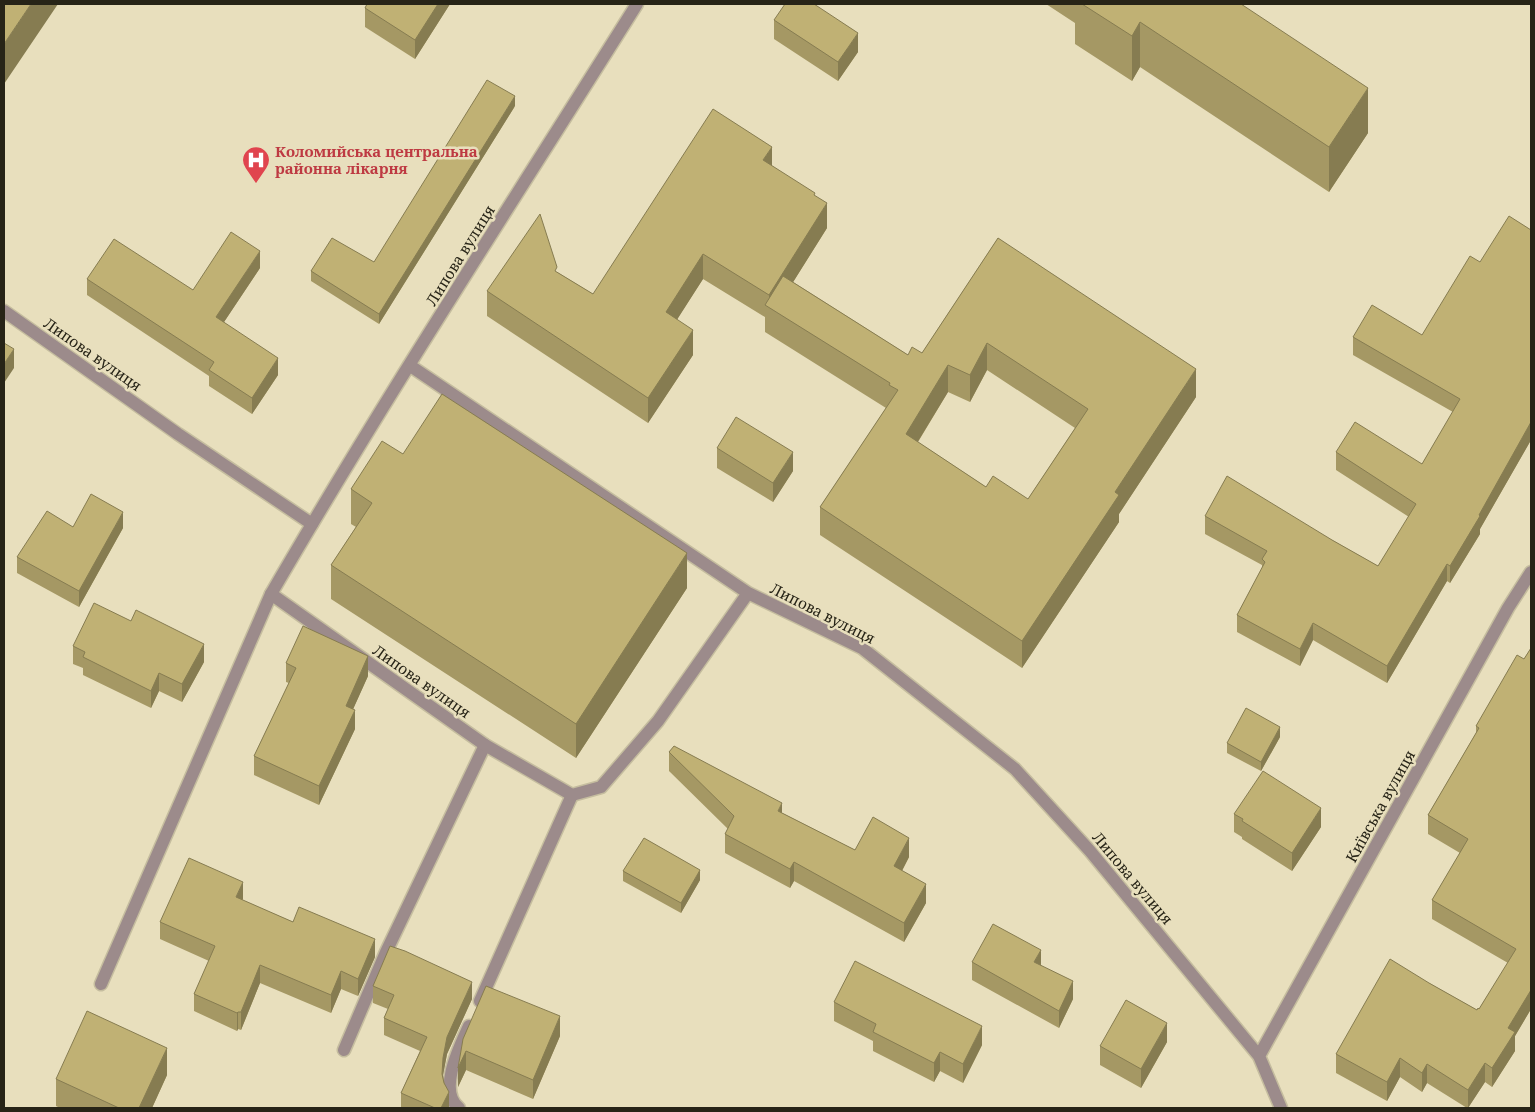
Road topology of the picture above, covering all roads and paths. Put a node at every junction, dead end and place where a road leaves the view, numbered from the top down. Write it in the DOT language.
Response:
graph roads {
  1 [pos="637,4"];
  2 [pos="4,311"];
  3 [pos="409,365"];
  4 [pos="312,524"];
  5 [pos="1531,572"];
  6 [pos="748,593"];
  7 [pos="272,594"];
  8 [pos="485,745"];
  9 [pos="572,795"];
  10 [pos="101,984"];
  11 [pos="344,1050"];
  12 [pos="1259,1056"];
  13 [pos="459,1108"];
  14 [pos="1281,1108"];
  1 -- 3 [label="street, Липова вулиця"];
  2 -- 4 [label="street, Липова вулиця"];
  3 -- 4 [label="street, Липова вулиця"];
  3 -- 6 [label="street"];
  4 -- 7 [label="street, Липова вулиця"];
  5 -- 12 [label="street, Київська вулиця"];
  6 -- 9 [label="street, Липова вулиця"];
  6 -- 12 [label="street, Липова вулиця"];
  7 -- 8 [label="street, Липова вулиця"];
  7 -- 10 [label="street, Липова вулиця"];
  8 -- 9 [label="street, Липова вулиця"];
  8 -- 11 [label="street"];
  9 -- 13 [label="street"];
  12 -- 14 [label="street, Липова вулиця"];
}
